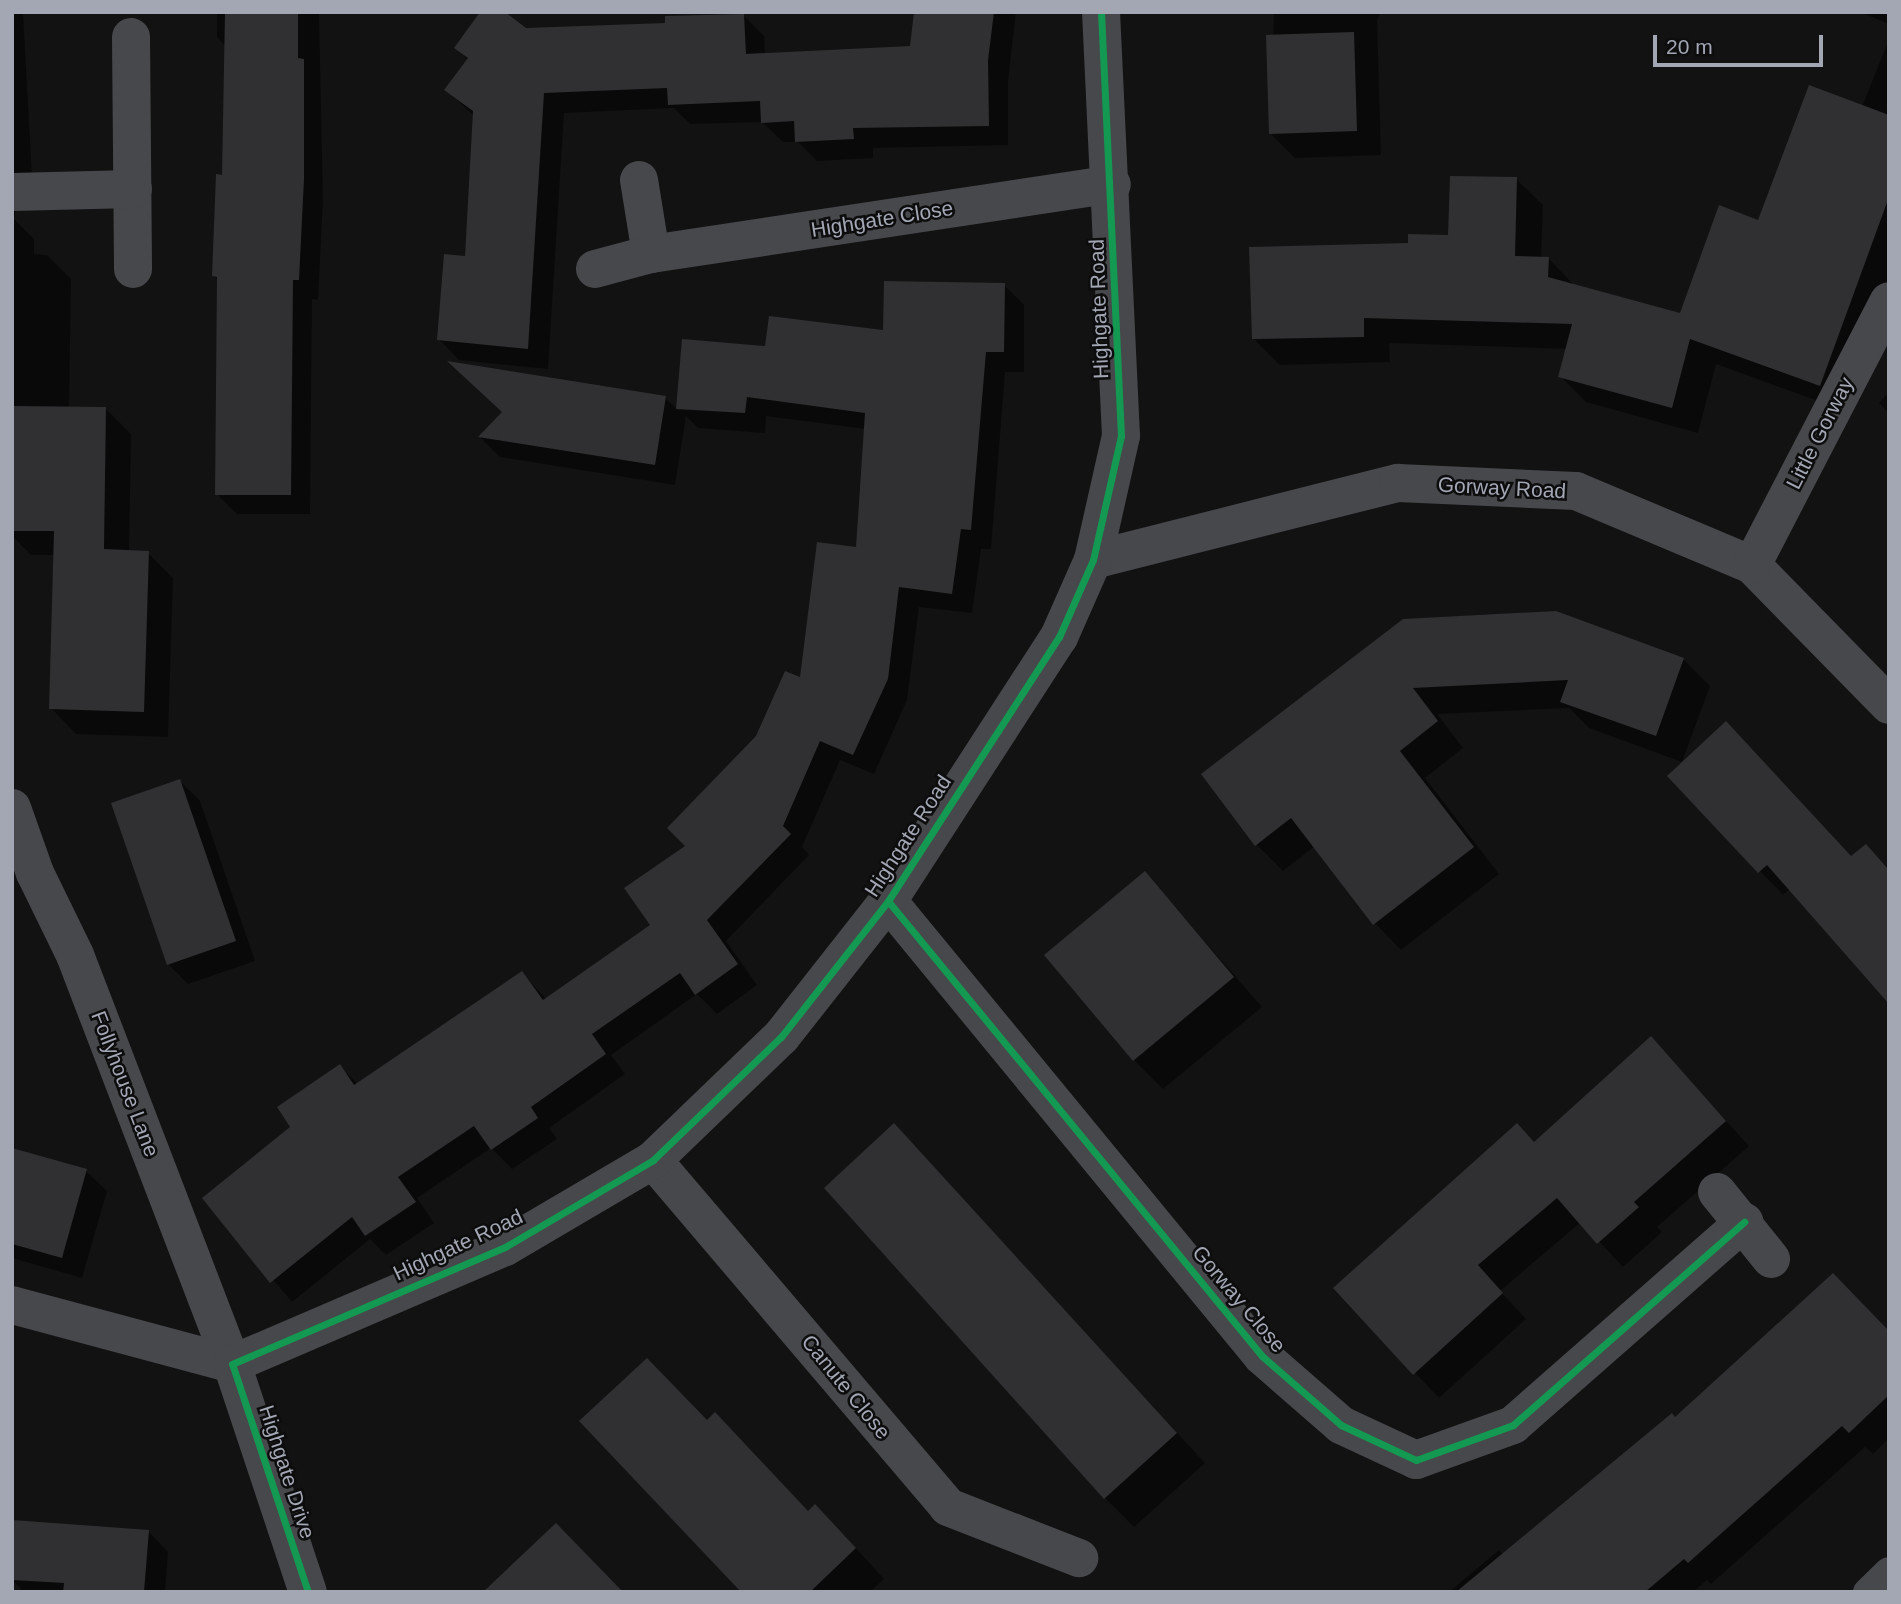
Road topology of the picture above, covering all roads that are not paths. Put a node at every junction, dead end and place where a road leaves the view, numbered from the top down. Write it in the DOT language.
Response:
graph roads {
  1 [pos="1101,12"];
  2 [pos="131,37"];
  3 [pos="639,180"];
  4 [pos="1112,184"];
  5 [pos="133,189"];
  6 [pos="12,192"];
  7 [pos="651,254"];
  8 [pos="133,269"];
  9 [pos="595,269"];
  10 [pos="1889,301"];
  11 [pos="1093,560"];
  12 [pos="1752,565"];
  13 [pos="1889,705"];
  14 [pos="12,808"];
  15 [pos="888,901"];
  16 [pos="653,1160"];
  17 [pos="1717,1192"];
  18 [pos="1744,1222"];
  19 [pos="1771,1259"];
  20 [pos="12,1305"];
  21 [pos="232,1364"];
  22 [pos="1079,1558"];
  23 [pos="1889,1571"];
  24 [pos="308,1592"];
  25 [pos="1867,1592"];
  1 -- 4 [label="street, Highgate Road"];
  2 -- 5 [label="street"];
  3 -- 7 [label="street"];
  4 -- 7 [label="street, Highgate Close"];
  4 -- 11 [label="street, Highgate Road"];
  5 -- 6 [label="street"];
  5 -- 8 [label="street"];
  7 -- 9 [label="street, Highgate Close"];
  10 -- 12 [label="street, Little Gorway"];
  11 -- 12 [label="street, Gorway Road"];
  11 -- 15 [label="street, Highgate Road"];
  12 -- 13 [label="street, Gorway Road"];
  14 -- 21 [label="street, Follyhouse Lane"];
  15 -- 16 [label="street, Highgate Road"];
  15 -- 18 [label="street, Gorway Close"];
  16 -- 21 [label="street, Highgate Road"];
  16 -- 22 [label="street, Canute Close"];
  17 -- 18 [label="street"];
  18 -- 19 [label="street"];
  20 -- 21 [label="street"];
  21 -- 24 [label="street, Highgate Drive"];
  23 -- 25 [label="lane"];
}
